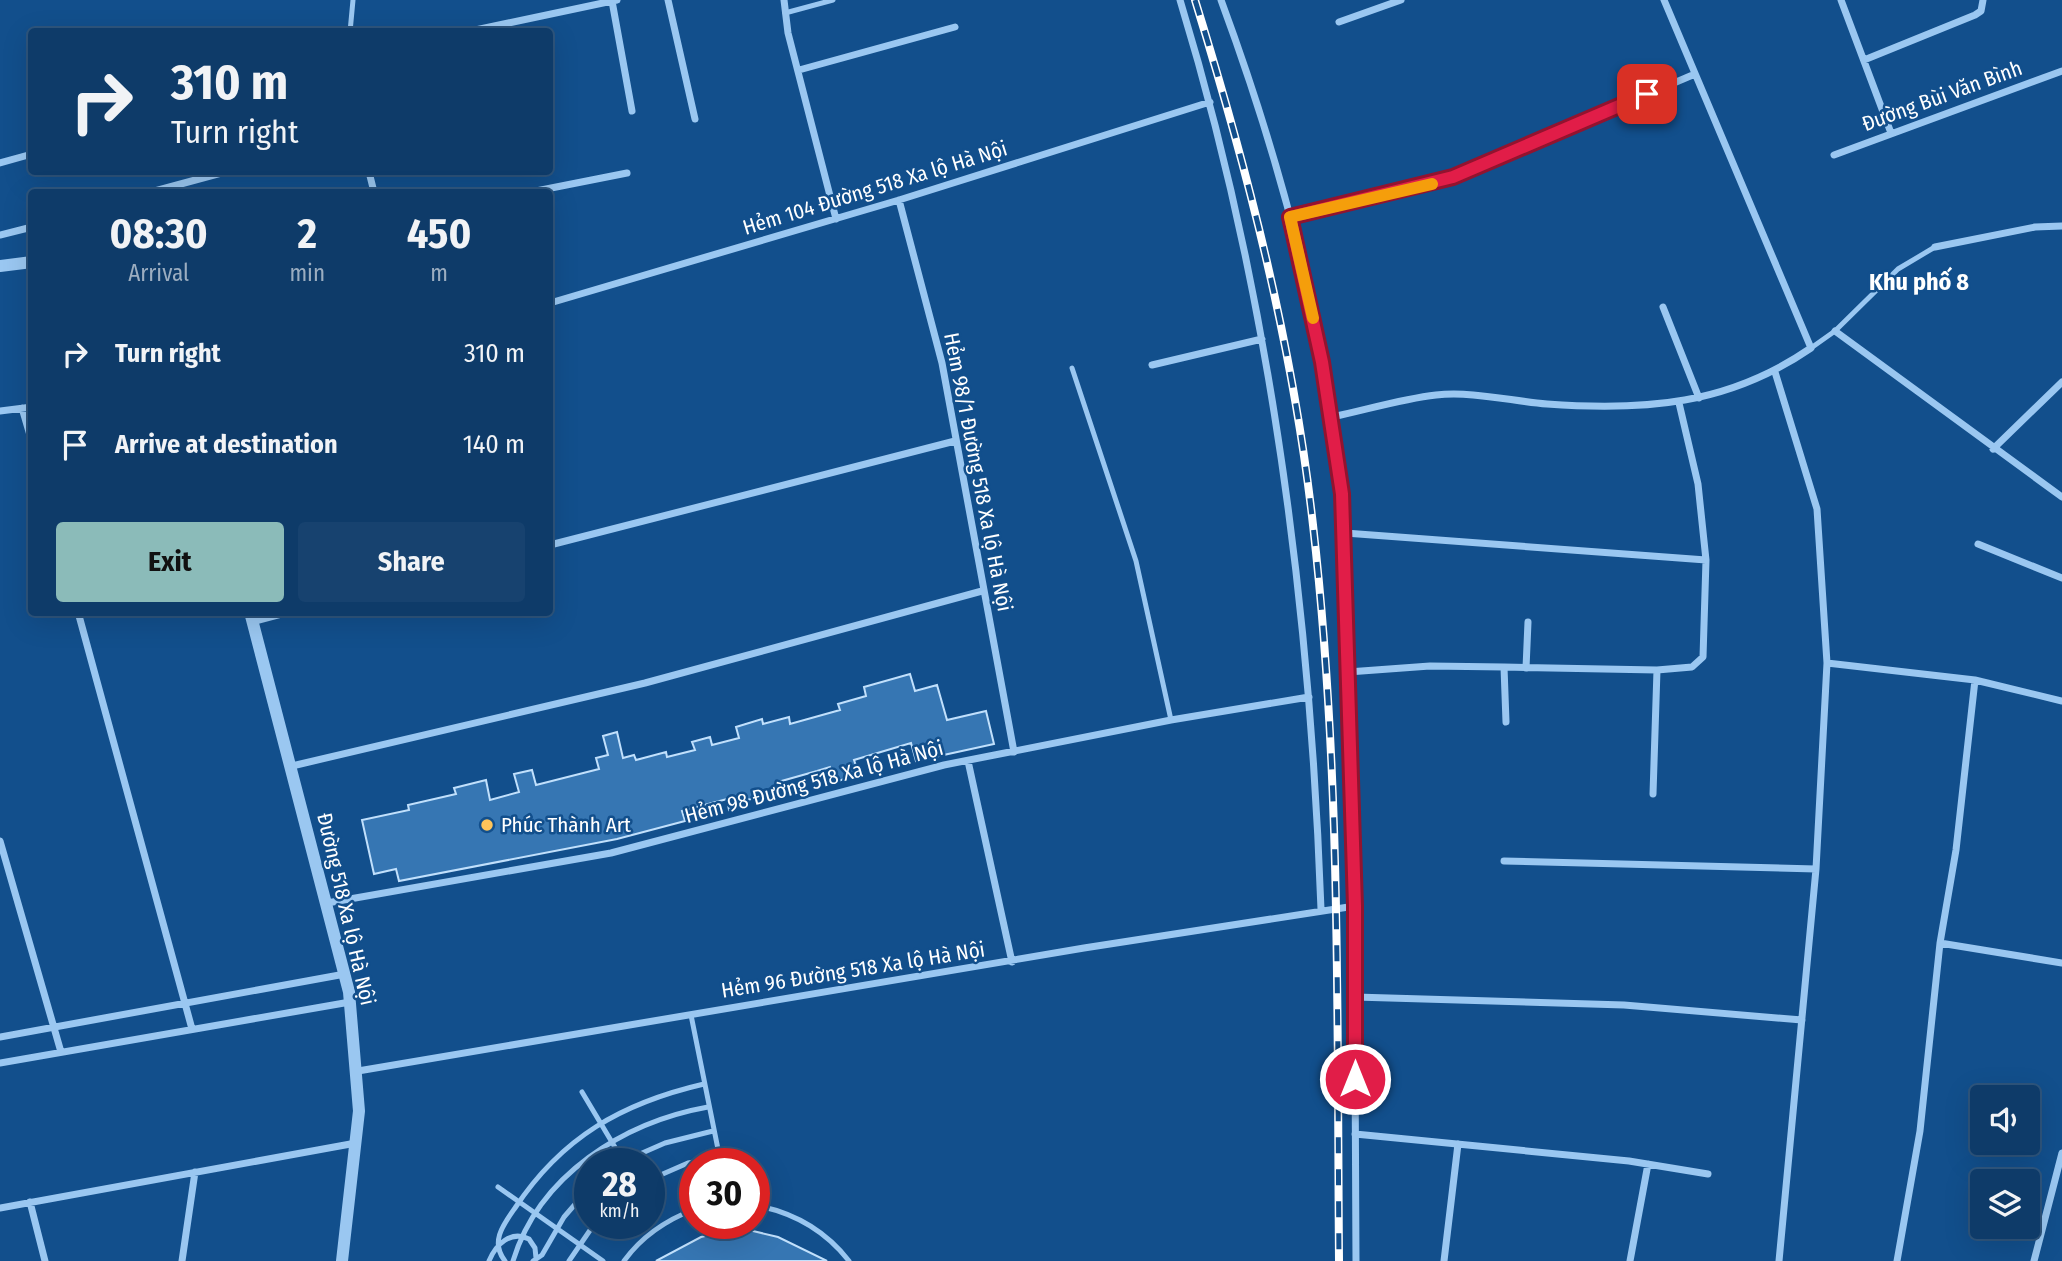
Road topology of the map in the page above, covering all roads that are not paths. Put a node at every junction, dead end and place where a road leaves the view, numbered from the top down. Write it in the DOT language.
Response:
graph roads {
  1 [pos="353,0"];
  2 [pos="668,0"];
  3 [pos="784,0"];
  4 [pos="833,0"];
  5 [pos="1180,0"];
  6 [pos="1222,0"];
  7 [pos="1401,0"];
  8 [pos="1664,0"];
  9 [pos="1841,0"];
  10 [pos="1983,0"];
  11 [pos="615,1"];
  12 [pos="785,12"];
  13 [pos="1339,22"];
  14 [pos="955,27"];
  15 [pos="350,28"];
  16 [pos="485,28"];
  17 [pos="1864,60"];
  18 [pos="799,70"];
  19 [pos="2062,71"];
  20 [pos="1695,74"];
  21 [pos="1210,102"];
  22 [pos="632,111"];
  23 [pos="695,119"];
  24 [pos="1891,133"];
  25 [pos="28,155"];
  26 [pos="1834,155"];
  27 [pos="0,163"];
  28 [pos="626,173"];
  29 [pos="214,175"];
  30 [pos="162,189"];
  31 [pos="546,189"];
  32 [pos="899,200"];
  33 [pos="1290,217"];
  34 [pos="836,219"];
  35 [pos="2062,226"];
  36 [pos="28,227"];
  37 [pos="0,236"];
  38 [pos="1935,247"];
  39 [pos="28,262"];
  40 [pos="0,265"];
  41 [pos="553,302"];
  42 [pos="1663,307"];
  43 [pos="1835,331"];
  44 [pos="1262,339"];
  45 [pos="1811,348"];
  46 [pos="1152,365"];
  47 [pos="1072,368"];
  48 [pos="1775,372"];
  49 [pos="2062,382"];
  50 [pos="1699,398"];
  51 [pos="1679,403"];
  52 [pos="28,407"];
  53 [pos="22,408"];
  54 [pos="0,411"];
  55 [pos="1332,417"];
  56 [pos="28,428"];
  57 [pos="955,441"];
  58 [pos="1993,449"];
  59 [pos="2062,497"];
  60 [pos="1345,533"];
  61 [pos="553,544"];
  62 [pos="1978,544"];
  63 [pos="1706,560"];
  64 [pos="2062,578"];
  65 [pos="982,591"];
  66 [pos="79,616"];
  67 [pos="251,617"];
  68 [pos="1528,622"];
  69 [pos="1827,663"];
  70 [pos="1504,667"];
  71 [pos="1526,667"];
  72 [pos="1657,670"];
  73 [pos="1348,672"];
  74 [pos="1975,680"];
  75 [pos="1310,697"];
  76 [pos="2062,701"];
  77 [pos="1171,720"];
  78 [pos="1506,722"];
  79 [pos="1014,752"];
  80 [pos="968,761"];
  81 [pos="292,766"];
  82 [pos="1653,794"];
  83 [pos="0,841"];
  84 [pos="1504,861"];
  85 [pos="1816,869"];
  86 [pos="327,903"];
  87 [pos="1355,906"];
  88 [pos="1321,909"];
  89 [pos="1940,943"];
  90 [pos="1012,962"];
  91 [pos="2062,963"];
  92 [pos="346,974"];
  93 [pos="1355,997"];
  94 [pos="350,1002"];
  95 [pos="185,1003"];
  96 [pos="691,1015"];
  97 [pos="1802,1020"];
  98 [pos="53,1027"];
  99 [pos="192,1029"];
  100 [pos="0,1037"];
  101 [pos="61,1052"];
  102 [pos="0,1063"];
  103 [pos="358,1072"];
  104 [pos="704,1084"];
  105 [pos="582,1092"];
  106 [pos="708,1107"];
  107 [pos="600,1123"];
  108 [pos="713,1131"];
  109 [pos="1355,1134"];
  110 [pos="357,1142"];
  111 [pos="611,1142"];
  112 [pos="1458,1144"];
  113 [pos="614,1148"];
  114 [pos="653,1148"];
  115 [pos="716,1148"];
  116 [pos="2062,1153"];
  117 [pos="1648,1164"];
  118 [pos="195,1172"];
  119 [pos="1708,1174"];
  120 [pos="498,1187"];
  121 [pos="519,1201"];
  122 [pos="30,1202"];
  123 [pos="574,1207"];
  124 [pos="0,1208"];
  125 [pos="770,1208"];
  126 [pos="535,1213"];
  127 [pos="557,1228"];
  128 [pos="523,1236"];
  129 [pos="584,1239"];
  130 [pos="644,1239"];
  131 [pos="580,1244"];
  132 [pos="498,1247"];
  133 [pos="535,1260"];
  134 [pos="45,1261"];
  135 [pos="182,1261"];
  136 [pos="342,1261"];
  137 [pos="489,1261"];
  138 [pos="505,1261"];
  139 [pos="513,1261"];
  140 [pos="569,1261"];
  141 [pos="603,1261"];
  142 [pos="624,1261"];
  143 [pos="849,1261"];
  144 [pos="1356,1261"];
  145 [pos="1444,1261"];
  146 [pos="1630,1261"];
  147 [pos="1779,1261"];
  148 [pos="1897,1261"];
  149 [pos="2034,1261"];
  1 -- 15 [label="lane"];
  2 -- 23 [label="street"];
  3 -- 12 [label="street"];
  4 -- 12 [label="lane"];
  5 -- 21 [label="street"];
  6 -- 33 [label="street"];
  7 -- 13 [label="street"];
  8 -- 20 [label="street"];
  9 -- 17 [label="street"];
  10 -- 17 [label="street"];
  11 -- 16 [label="street"];
  11 -- 22 [label="street"];
  12 -- 18 [label="street"];
  14 -- 18 [label="street"];
  17 -- 24 [label="street"];
  18 -- 34 [label="street"];
  19 -- 24 [label="street, Đường Bùi Văn Bình"];
  20 -- 33 [label="street"];
  20 -- 45 [label="street"];
  21 -- 32 [label="street, Hẻm 104 Đường 518 Xa lộ Hà Nội"];
  21 -- 44 [label="street"];
  24 -- 26 [label="street, Đường Bùi Văn Bình"];
  25 -- 27 [label="street"];
  28 -- 31 [label="street"];
  29 -- 30 [label="street"];
  32 -- 34 [label="street, Hẻm 104 Đường 518 Xa lộ Hà Nội"];
  32 -- 57 [label="street, Hẻm 98/1 Đường 518 Xa lộ Hà Nội"];
  33 -- 55 [label="street"];
  34 -- 41 [label="street, Hẻm 104 Đường 518 Xa lộ Hà Nội"];
  35 -- 38 [label="street"];
  36 -- 37 [label="street"];
  38 -- 43 [label="lane"];
  39 -- 40 [label="street"];
  42 -- 50 [label="street"];
  43 -- 45 [label="lane"];
  43 -- 58 [label="street"];
  44 -- 46 [label="street"];
  44 -- 75 [label="street"];
  45 -- 48 [label="street"];
  47 -- 77 [label="lane"];
  48 -- 50 [label="street"];
  48 -- 69 [label="street"];
  49 -- 58 [label="street"];
  50 -- 51 [label="street"];
  51 -- 55 [label="street"];
  51 -- 63 [label="street"];
  52 -- 53 [label="street"];
  53 -- 54 [label="street"];
  53 -- 56 [label="street"];
  55 -- 60 [label="street"];
  57 -- 61 [label="street"];
  57 -- 65 [label="street, Hẻm 98/1 Đường 518 Xa lộ Hà Nội"];
  58 -- 59 [label="street"];
  60 -- 63 [label="street"];
  60 -- 73 [label="street"];
  62 -- 64 [label="street"];
  63 -- 72 [label="street"];
  65 -- 79 [label="street, Hẻm 98/1 Đường 518 Xa lộ Hà Nội"];
  65 -- 81 [label="street"];
  66 -- 95 [label="street"];
  67 -- 81 [label="street, Đường 518 Xa lộ Hà Nội"];
  68 -- 71 [label="street"];
  69 -- 74 [label="street"];
  69 -- 85 [label="street"];
  70 -- 71 [label="street"];
  70 -- 73 [label="street"];
  70 -- 78 [label="street"];
  71 -- 72 [label="street"];
  72 -- 82 [label="street"];
  73 -- 87 [label="street"];
  74 -- 76 [label="street"];
  74 -- 89 [label="street"];
  75 -- 77 [label="street, Hẻm 98 Đường 518 Xa lộ Hà Nội"];
  75 -- 88 [label="street"];
  77 -- 79 [label="street, Hẻm 98 Đường 518 Xa lộ Hà Nội"];
  79 -- 80 [label="street, Hẻm 98 Đường 518 Xa lộ Hà Nội"];
  80 -- 86 [label="street, Hẻm 98 Đường 518 Xa lộ Hà Nội"];
  80 -- 90 [label="street"];
  81 -- 86 [label="street, Đường 518 Xa lộ Hà Nội"];
  83 -- 98 [label="street"];
  84 -- 85 [label="street"];
  85 -- 97 [label="street"];
  86 -- 92 [label="street, Đường 518 Xa lộ Hà Nội"];
  87 -- 88 [label="street, Hẻm 96 Đường 518 Xa lộ Hà Nội"];
  87 -- 93 [label="street"];
  88 -- 90 [label="street, Hẻm 96 Đường 518 Xa lộ Hà Nội"];
  89 -- 91 [label="street"];
  89 -- 148 [label="street"];
  90 -- 96 [label="street, Hẻm 96 Đường 518 Xa lộ Hà Nội"];
  92 -- 94 [label="street, Đường 518 Xa lộ Hà Nội"];
  92 -- 95 [label="street"];
  93 -- 97 [label="street"];
  93 -- 109 [label="street"];
  94 -- 99 [label="street"];
  94 -- 103 [label="street, Đường 518 Xa lộ Hà Nội"];
  95 -- 98 [label="street"];
  95 -- 99 [label="street"];
  96 -- 103 [label="street, Hẻm 96 Đường 518 Xa lộ Hà Nội"];
  96 -- 104 [label="lane"];
  97 -- 147 [label="street"];
  98 -- 100 [label="street"];
  98 -- 101 [label="street"];
  99 -- 101 [label="street"];
  101 -- 102 [label="street"];
  103 -- 110 [label="street, Đường 518 Xa lộ Hà Nội"];
  104 -- 106 [label="lane"];
  104 -- 107 [label="lane"];
  105 -- 107 [label="lane"];
  106 -- 108 [label="lane"];
  106 -- 111 [label="lane"];
  107 -- 111 [label="lane"];
  107 -- 121 [label="lane"];
  108 -- 114 [label="lane"];
  108 -- 115 [label="lane"];
  109 -- 112 [label="street"];
  109 -- 144 [label="street"];
  110 -- 118 [label="street"];
  110 -- 136 [label="street, Đường 518 Xa lộ Hà Nội"];
  111 -- 113 [label="lane"];
  111 -- 126 [label="lane"];
  112 -- 117 [label="street"];
  112 -- 145 [label="street"];
  116 -- 149 [label="street"];
  117 -- 119 [label="street"];
  117 -- 146 [label="street"];
  118 -- 122 [label="street"];
  118 -- 135 [label="street"];
  120 -- 121 [label="lane"];
  121 -- 126 [label="lane"];
  121 -- 132 [label="lane"];
  122 -- 124 [label="street"];
  122 -- 134 [label="street"];
  123 -- 127 [label="lane"];
  125 -- 143 [label="lane"];
  126 -- 127 [label="lane"];
  126 -- 128 [label="lane"];
  127 -- 131 [label="lane"];
  127 -- 133 [label="lane"];
  128 -- 132 [label="lane"];
  128 -- 133 [label="lane"];
  128 -- 139 [label="lane"];
  129 -- 131 [label="lane"];
  130 -- 142 [label="lane"];
  131 -- 140 [label="lane"];
  131 -- 141 [label="lane"];
  132 -- 137 [label="lane"];
  132 -- 138 [label="lane"];
}
